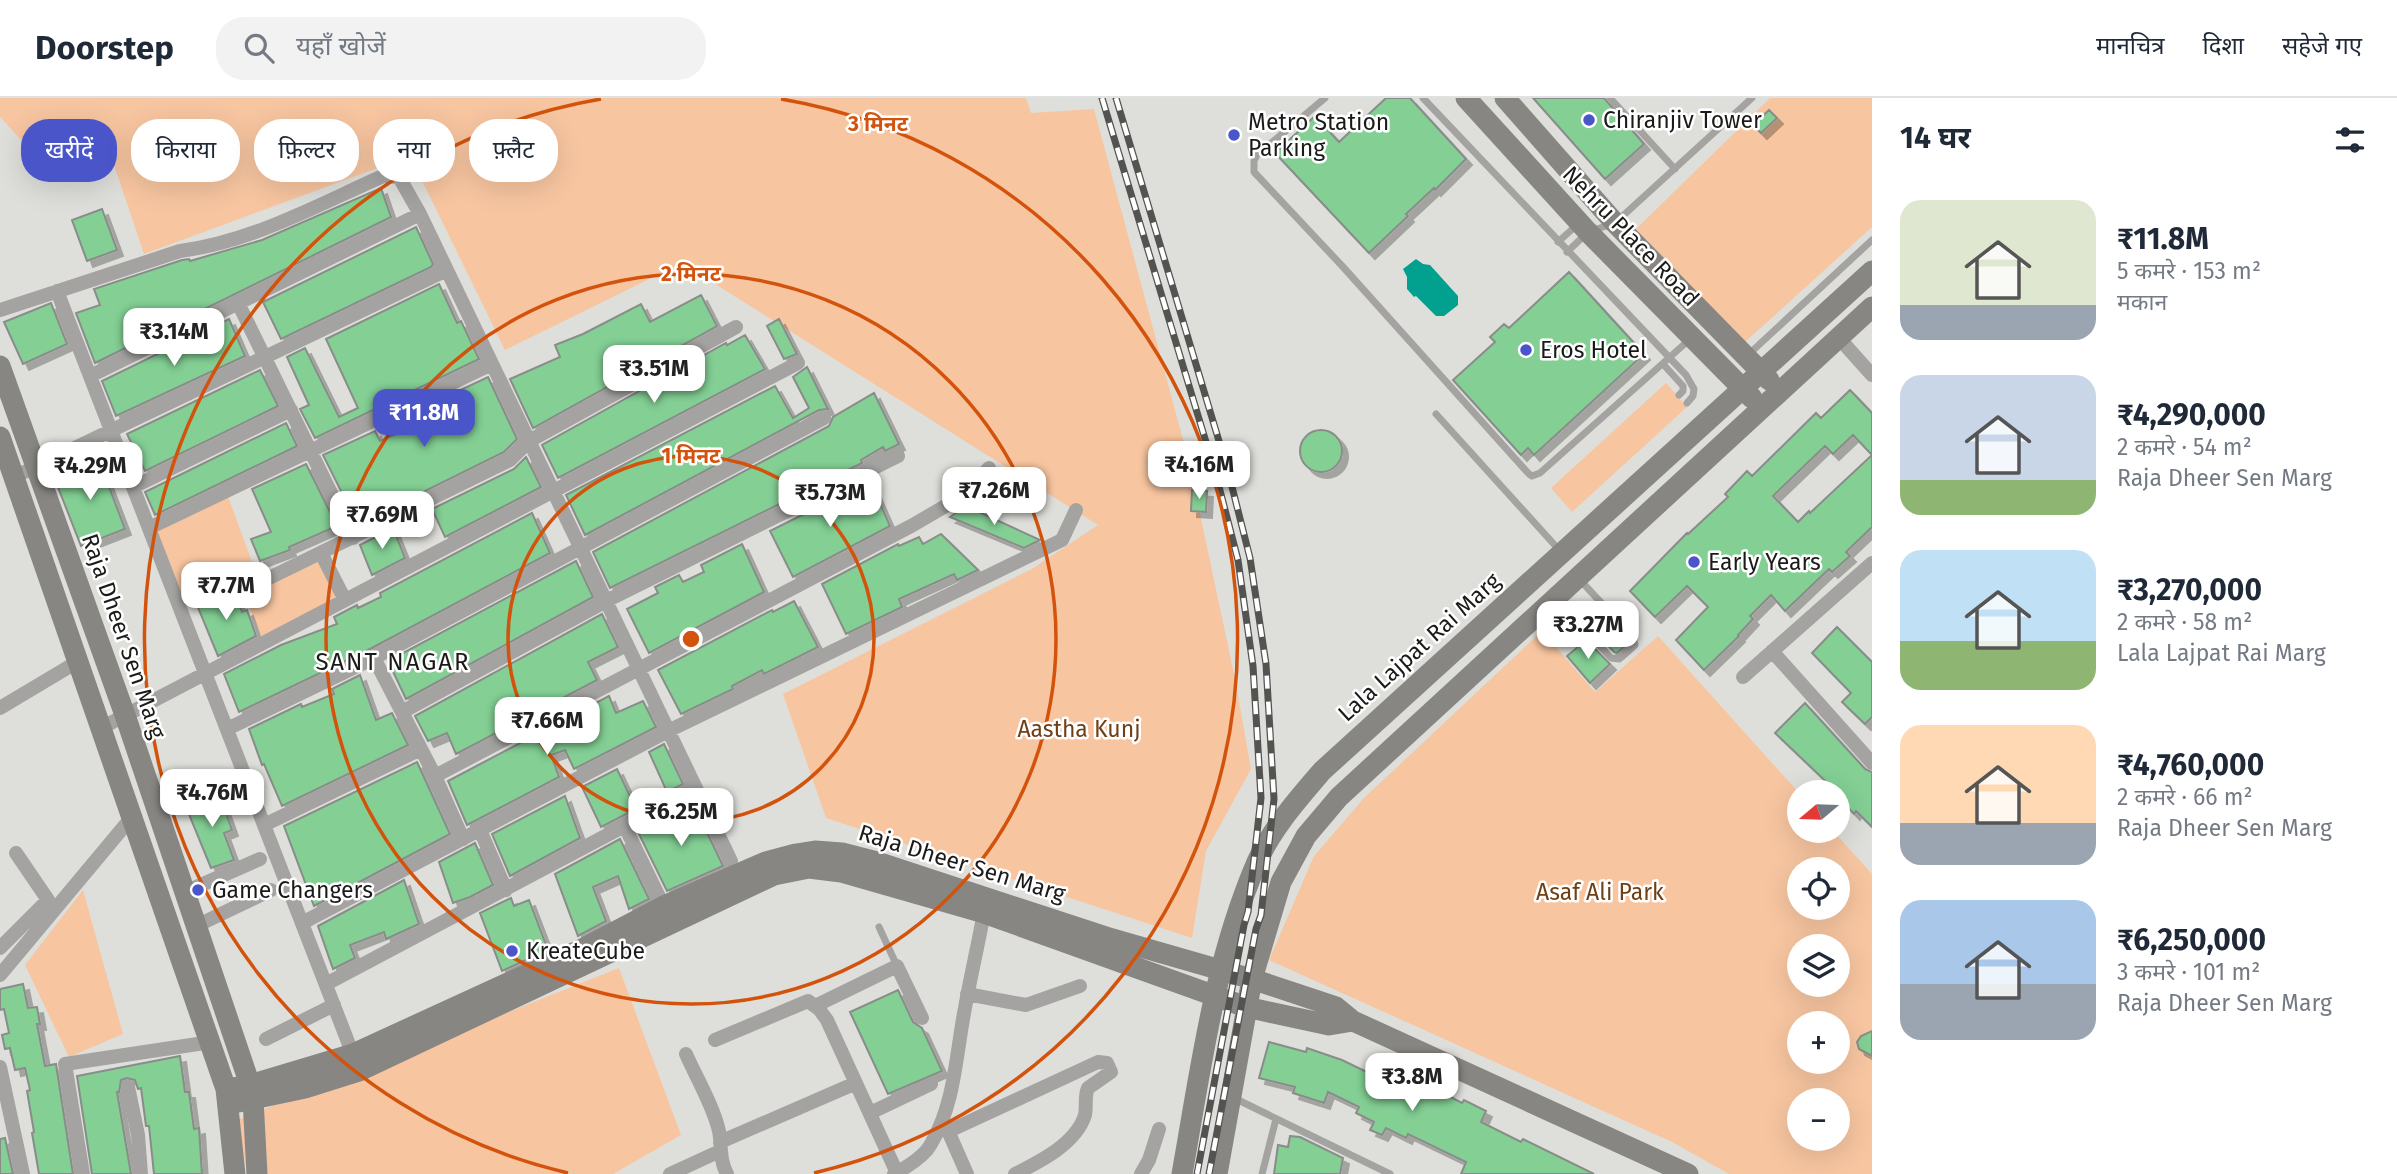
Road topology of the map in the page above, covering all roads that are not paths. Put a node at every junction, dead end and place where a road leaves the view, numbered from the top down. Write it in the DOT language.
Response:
graph roads {
  1 [pos="1325,98"];
  2 [pos="1423,98"];
  3 [pos="1466,98"];
  4 [pos="1505,98"];
  5 [pos="1611,98"];
  6 [pos="1752,98"];
  7 [pos="1675,169"];
  8 [pos="420,214"];
  9 [pos="1615,223"];
  10 [pos="1584,228"];
  11 [pos="1872,240"];
  12 [pos="1558,242"];
  13 [pos="1567,252"];
  14 [pos="447,270"];
  15 [pos="1872,271"];
  16 [pos="57,291"];
  17 [pos="238,303"];
  18 [pos="1872,307"];
  19 [pos="0,310"];
  20 [pos="736,327"];
  21 [pos="1693,337"];
  22 [pos="1838,337"];
  23 [pos="1745,356"];
  24 [pos="265,357"];
  25 [pos="1666,361"];
  26 [pos="799,363"];
  27 [pos="492,364"];
  28 [pos="1,371"];
  29 [pos="1761,372"];
  30 [pos="1872,375"];
  31 [pos="90,376"];
  32 [pos="1743,388"];
  33 [pos="1779,391"];
  34 [pos="1679,395"];
  35 [pos="1687,403"];
  36 [pos="1760,407"];
  37 [pos="291,410"];
  38 [pos="1436,414"];
  39 [pos="824,418"];
  40 [pos="111,430"];
  41 [pos="0,437"];
  42 [pos="529,441"];
  43 [pos="310,450"];
  44 [pos="898,456"];
  45 [pos="36,466"];
  46 [pos="989,468"];
  47 [pos="14,477"];
  48 [pos="133,487"];
  49 [pos="554,491"];
  50 [pos="1076,510"];
  51 [pos="149,528"];
  52 [pos="353,538"];
  53 [pos="580,548"];
  54 [pos="321,553"];
  55 [pos="1562,553"];
  56 [pos="1872,563"];
  57 [pos="1578,576"];
  58 [pos="265,580"];
  59 [pos="1555,597"];
  60 [pos="345,600"];
  61 [pos="606,601"];
  62 [pos="1772,651"];
  63 [pos="374,658"];
  64 [pos="77,662"];
  65 [pos="639,669"];
  66 [pos="205,673"];
  67 [pos="1743,677"];
  68 [pos="0,708"];
  69 [pos="402,712"];
  70 [pos="125,715"];
  71 [pos="103,727"];
  72 [pos="227,729"];
  73 [pos="668,731"];
  74 [pos="421,749"];
  75 [pos="1872,763"];
  76 [pos="435,776"];
  77 [pos="696,788"];
  78 [pos="132,817"];
  79 [pos="264,825"];
  80 [pos="625,827"];
  81 [pos="480,830"];
  82 [pos="463,839"];
  83 [pos="16,853"];
  84 [pos="260,859"];
  85 [pos="731,860"];
  86 [pos="271,890"];
  87 [pos="506,890"];
  88 [pos="185,892"];
  89 [pos="986,905"];
  90 [pos="668,915"];
  91 [pos="302,923"];
  92 [pos="196,926"];
  93 [pos="879,927"];
  94 [pos="0,948"];
  95 [pos="897,966"];
  96 [pos="1220,969"];
  97 [pos="0,975"];
  98 [pos="1252,979"];
  99 [pos="326,984"];
  100 [pos="1080,986"];
  101 [pos="967,994"];
  102 [pos="1213,996"];
  103 [pos="334,1004"];
  104 [pos="815,1006"];
  105 [pos="1246,1007"];
  106 [pos="922,1018"];
  107 [pos="1353,1021"];
  108 [pos="266,1039"];
  109 [pos="715,1040"];
  110 [pos="211,1042"];
  111 [pos="685,1054"];
  112 [pos="356,1063"];
  113 [pos="0,1067"];
  114 [pos="249,1083"];
  115 [pos="856,1083"];
  116 [pos="931,1084"];
  117 [pos="278,1085"];
  118 [pos="128,1087"];
  119 [pos="1231,1096"];
  120 [pos="228,1097"];
  121 [pos="870,1113"];
  122 [pos="1276,1119"];
  123 [pos="255,1124"];
  124 [pos="946,1125"];
  125 [pos="1159,1129"];
  126 [pos="720,1147"];
  127 [pos="895,1173"];
  128 [pos="23,1174"];
  129 [pos="83,1174"];
  130 [pos="141,1174"];
  131 [pos="235,1174"];
  132 [pos="257,1174"];
  133 [pos="670,1174"];
  134 [pos="727,1174"];
  135 [pos="967,1174"];
  136 [pos="1015,1174"];
  137 [pos="1141,1174"];
  138 [pos="1182,1174"];
  139 [pos="1217,1174"];
  140 [pos="1262,1174"];
  141 [pos="1390,1174"];
  142 [pos="1688,1174"];
  1 -- 25 [label="lane"];
  2 -- 12 [label="lane"];
  3 -- 10 [label="street, Nehru Place Road"];
  4 -- 9 [label="street, Nehru Place Road"];
  5 -- 7 [label="lane"];
  6 -- 7 [label="lane"];
  7 -- 9 [label="lane"];
  8 -- 14 [label="street"];
  8 -- 16 [label="street"];
  8 -- 17 [label="street"];
  9 -- 10 [label="lane"];
  9 -- 23 [label="street, Nehru Place Road"];
  10 -- 12 [label="lane"];
  10 -- 13 [label="lane"];
  10 -- 21 [label="street, Nehru Place Road"];
  11 -- 23 [label="lane"];
  12 -- 13 [label="lane"];
  13 -- 25 [label="lane"];
  14 -- 24 [label="street"];
  14 -- 27 [label="street"];
  15 -- 29 [label="street, Lala Lajpat Rai Marg"];
  16 -- 19 [label="street"];
  16 -- 31 [label="street"];
  17 -- 24 [label="street"];
  17 -- 31 [label="street"];
  18 -- 22 [label="street"];
  20 -- 42 [label="street"];
  21 -- 25 [label="lane"];
  21 -- 32 [label="street, Nehru Place Road"];
  22 -- 30 [label="street"];
  22 -- 33 [label="street"];
  23 -- 29 [label="street, Nehru Place Road"];
  24 -- 37 [label="street"];
  24 -- 40 [label="street"];
  25 -- 34 [label="lane"];
  25 -- 35 [label="lane"];
  26 -- 49 [label="street"];
  27 -- 42 [label="street"];
  27 -- 43 [label="street"];
  28 -- 45 [label="street, Raja Dheer Sen Marg"];
  29 -- 32 [label="street, Lala Lajpat Rai Marg"];
  29 -- 33 [label="street, Nehru Place Road"];
  31 -- 40 [label="street"];
  32 -- 36 [label="street, Nehru Place Road"];
  32 -- 55 [label="street, Lala Lajpat Rai Marg"];
  33 -- 36 [label="street"];
  36 -- 57 [label="street"];
  37 -- 43 [label="street"];
  37 -- 48 [label="street"];
  38 -- 55 [label="lane"];
  39 -- 53 [label="street"];
  40 -- 45 [label="street"];
  40 -- 48 [label="street"];
  41 -- 47 [label="street"];
  42 -- 49 [label="street"];
  42 -- 52 [label="street"];
  43 -- 51 [label="street"];
  43 -- 52 [label="street"];
  44 -- 61 [label="street"];
  45 -- 47 [label="street"];
  45 -- 70 [label="street, Raja Dheer Sen Marg"];
  46 -- 65 [label="street"];
  47 -- 64 [label="street"];
  48 -- 51 [label="street"];
  49 -- 53 [label="street"];
  49 -- 60 [label="street"];
  50 -- 73 [label="street"];
  51 -- 66 [label="street"];
  52 -- 54 [label="street"];
  53 -- 61 [label="street"];
  53 -- 63 [label="street"];
  54 -- 58 [label="street"];
  54 -- 60 [label="street"];
  55 -- 96 [label="street, Lala Lajpat Rai Marg"];
  56 -- 62 [label="street"];
  57 -- 59 [label="street"];
  57 -- 59 [label="lane"];
  59 -- 98 [label="street"];
  60 -- 66 [label="street"];
  61 -- 65 [label="street"];
  61 -- 69 [label="street"];
  62 -- 67 [label="street"];
  62 -- 75 [label="street"];
  63 -- 69 [label="street"];
  63 -- 72 [label="street"];
  64 -- 68 [label="street"];
  64 -- 71 [label="street"];
  65 -- 73 [label="street"];
  65 -- 76 [label="street"];
  66 -- 70 [label="street"];
  66 -- 72 [label="street"];
  69 -- 74 [label="street"];
  70 -- 71 [label="street"];
  70 -- 88 [label="street, Raja Dheer Sen Marg"];
  71 -- 78 [label="street"];
  72 -- 79 [label="street"];
  73 -- 77 [label="street"];
  73 -- 81 [label="street"];
  74 -- 76 [label="street"];
  74 -- 79 [label="street"];
  76 -- 82 [label="street"];
  77 -- 80 [label="street"];
  77 -- 85 [label="street"];
  78 -- 97 [label="street"];
  78 -- 110 [label="street"];
  79 -- 91 [label="street"];
  80 -- 87 [label="street"];
  80 -- 90 [label="street"];
  81 -- 82 [label="street"];
  81 -- 87 [label="street"];
  82 -- 91 [label="street"];
  83 -- 94 [label="street"];
  84 -- 88 [label="street"];
  86 -- 92 [label="street"];
  87 -- 99 [label="street"];
  88 -- 92 [label="street, Raja Dheer Sen Marg"];
  89 -- 90 [label="street, Raja Dheer Sen Marg"];
  89 -- 96 [label="street, Raja Dheer Sen Marg"];
  89 -- 101 [label="street"];
  89 -- 102 [label="street, Raja Dheer Sen Marg"];
  90 -- 112 [label="street, Raja Dheer Sen Marg"];
  91 -- 99 [label="street"];
  92 -- 114 [label="street, Raja Dheer Sen Marg"];
  93 -- 95 [label="lane"];
  95 -- 104 [label="street"];
  95 -- 106 [label="street"];
  96 -- 98 [label="street, Raja Dheer Sen Marg"];
  96 -- 102 [label="street, Lala Lajpat Rai Marg"];
  98 -- 105 [label="street"];
  98 -- 107 [label="street, Raja Dheer Sen Marg"];
  99 -- 103 [label="street"];
  100 -- 101 [label="street"];
  101 -- 124 [label="street"];
  102 -- 105 [label="street, Raja Dheer Sen Marg"];
  102 -- 138 [label="street, Lala Lajpat Rai Marg"];
  103 -- 108 [label="street"];
  103 -- 112 [label="street"];
  104 -- 109 [label="street"];
  104 -- 115 [label="street"];
  105 -- 107 [label="street, Raja Dheer Sen Marg"];
  105 -- 119 [label="street"];
  107 -- 142 [label="street, Raja Dheer Sen Marg"];
  110 -- 120 [label="street"];
  110 -- 129 [label="street"];
  111 -- 126 [label="street"];
  112 -- 117 [label="street, Raja Dheer Sen Marg"];
  113 -- 128 [label="street"];
  114 -- 117 [label="street"];
  114 -- 117 [label="street, Raja Dheer Sen Marg"];
  114 -- 120 [label="street, Raja Dheer Sen Marg"];
  114 -- 123 [label="street, Raja Dheer Sen Marg"];
  115 -- 121 [label="street"];
  115 -- 126 [label="street"];
  116 -- 121 [label="street"];
  117 -- 123 [label="street"];
  118 -- 130 [label="street"];
  119 -- 122 [label="lane"];
  119 -- 139 [label="street"];
  120 -- 131 [label="street"];
  121 -- 127 [label="street"];
  122 -- 140 [label="lane"];
  122 -- 141 [label="lane"];
  123 -- 132 [label="street, Raja Dheer Sen Marg"];
  124 -- 127 [label="street"];
  124 -- 135 [label="street"];
  124 -- 136 [label="street"];
  125 -- 137 [label="street"];
  126 -- 133 [label="street"];
  126 -- 134 [label="street"];
}
